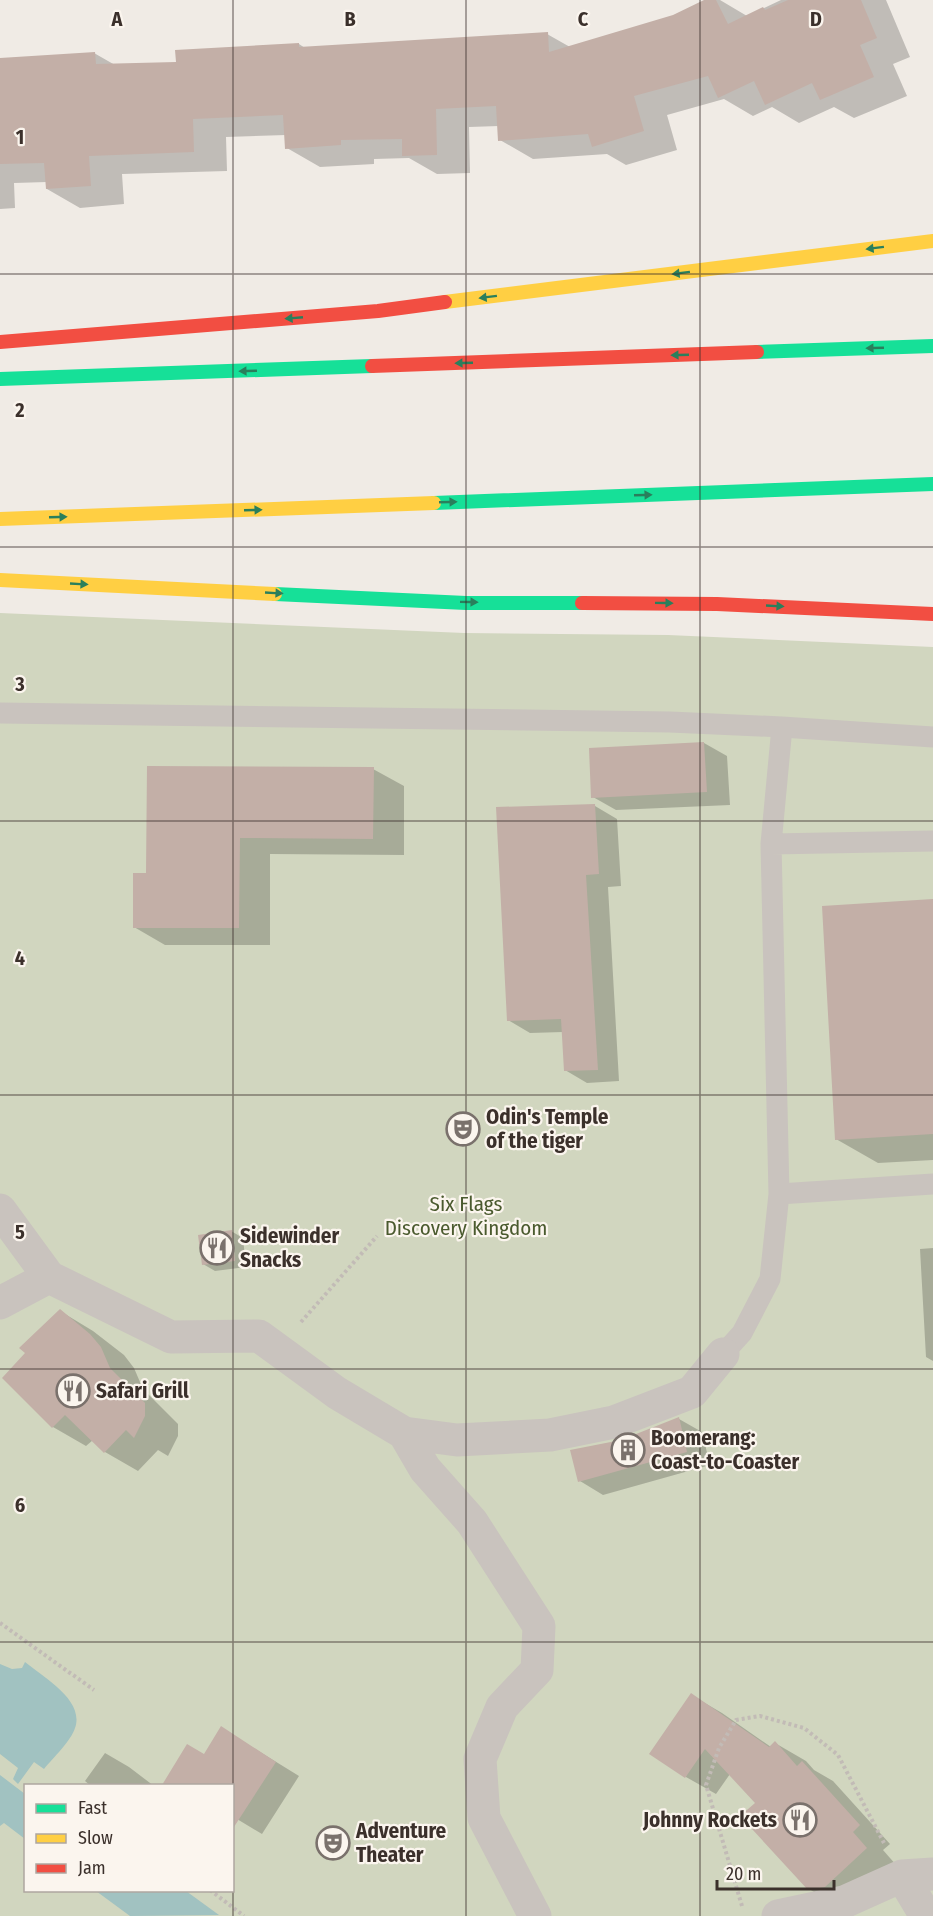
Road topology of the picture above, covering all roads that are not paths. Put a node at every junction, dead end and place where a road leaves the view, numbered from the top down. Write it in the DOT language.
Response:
graph roads {
  1 [pos="933,241"];
  2 [pos="0,342"];
  3 [pos="933,346"];
  4 [pos="0,379"];
  5 [pos="933,484"];
  6 [pos="0,519"];
  7 [pos="0,580"];
  8 [pos="933,614"];
  9 [pos="0,713"];
  10 [pos="782,727"];
  11 [pos="933,737"];
  12 [pos="933,842"];
  13 [pos="771,844"];
  14 [pos="933,1184"];
  15 [pos="779,1194"];
  16 [pos="0,1210"];
  17 [pos="50,1277"];
  18 [pos="0,1303"];
  19 [pos="723,1354"];
  20 [pos="404,1433"];
  21 [pos="917,1875"];
  22 [pos="535,1916"];
  23 [pos="778,1916"];
  24 [pos="927,1916"];
  1 -- 2 [label="highway, one-way"];
  3 -- 4 [label="highway, one-way"];
  6 -- 5 [label="highway, one-way"];
  7 -- 8 [label="highway, one-way"];
  9 -- 10 [label="lane"];
  10 -- 11 [label="lane"];
  10 -- 13 [label="lane"];
  12 -- 13 [label="lane"];
  13 -- 15 [label="lane"];
  14 -- 15 [label="lane"];
  15 -- 19 [label="lane"];
  16 -- 17 [label="street"];
  17 -- 18 [label="street"];
  17 -- 20 [label="street"];
  19 -- 20 [label="street"];
  20 -- 22 [label="street"];
  21 -- 23 [label="street"];
  21 -- 24 [label="street"];
}
